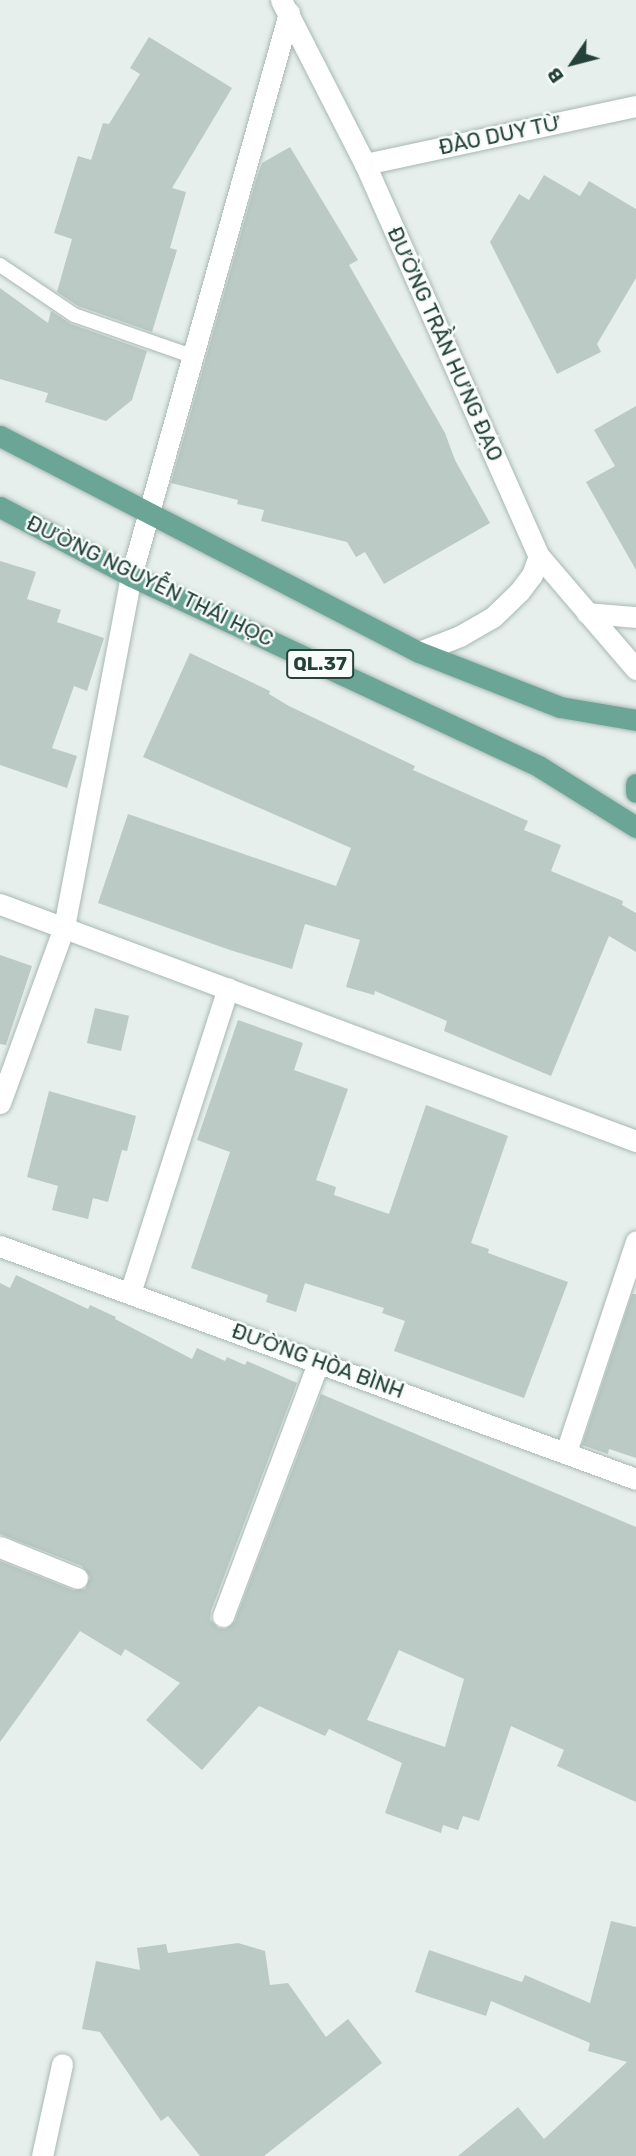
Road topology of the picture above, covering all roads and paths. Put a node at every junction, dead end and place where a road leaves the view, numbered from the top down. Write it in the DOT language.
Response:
graph roads {
  1 [pos="285,7"];
  2 [pos="636,107"];
  3 [pos="365,164"];
  4 [pos="0,265"];
  5 [pos="192,356"];
  6 [pos="0,436"];
  7 [pos="0,507"];
  8 [pos="148,511"];
  9 [pos="539,556"];
  10 [pos="131,576"];
  11 [pos="587,612"];
  12 [pos="636,617"];
  13 [pos="419,652"];
  14 [pos="636,669"];
  15 [pos="636,720"];
  16 [pos="636,784"];
  17 [pos="636,792"];
  18 [pos="636,827"];
  19 [pos="0,904"];
  20 [pos="64,927"];
  21 [pos="228,988"];
  22 [pos="0,1103"];
  23 [pos="636,1141"];
  24 [pos="636,1241"];
  25 [pos="0,1246"];
  26 [pos="130,1293"];
  27 [pos="319,1361"];
  28 [pos="566,1452"];
  29 [pos="636,1479"];
  30 [pos="0,1547"];
  31 [pos="77,1578"];
  32 [pos="223,1616"];
  33 [pos="62,2064"];
  34 [pos="41,2156"];
  1 -- 3 [label="street, ĐƯỜNG TRẦN HƯNG ĐẠO"];
  1 -- 5 [label="street"];
  2 -- 3 [label="street, ĐÀO DUY TỪ"];
  3 -- 9 [label="street, ĐƯỜNG TRẦN HƯNG ĐẠO"];
  4 -- 5 [label="lane"];
  5 -- 8 [label="street"];
  6 -- 8 [label="main road, QL.37"];
  7 -- 10 [label="main road, ĐƯỜNG NGUYỄN THÁI HỌC / QL.37"];
  8 -- 10 [label="street"];
  8 -- 13 [label="main road, QL.37"];
  9 -- 11 [label="street, ĐƯỜNG TRẦN HƯNG ĐẠO"];
  9 -- 13 [label="street"];
  10 -- 18 [label="main road, ĐƯỜNG NGUYỄN THÁI HỌC / QL.37"];
  10 -- 20 [label="street"];
  11 -- 12 [label="street"];
  11 -- 14 [label="street, ĐƯỜNG TRẦN HƯNG ĐẠO"];
  13 -- 15 [label="main road, QL.37"];
  16 -- 17 [label="main road"];
  19 -- 20 [label="street"];
  20 -- 21 [label="street"];
  20 -- 22 [label="street"];
  21 -- 23 [label="street"];
  21 -- 26 [label="street"];
  24 -- 28 [label="street"];
  25 -- 26 [label="street, ĐƯỜNG HÒA BÌNH"];
  26 -- 27 [label="street, ĐƯỜNG HÒA BÌNH"];
  27 -- 28 [label="street, ĐƯỜNG HÒA BÌNH"];
  27 -- 32 [label="street"];
  28 -- 29 [label="street, ĐƯỜNG HÒA BÌNH"];
  30 -- 31 [label="street"];
  33 -- 34 [label="street"];
}
